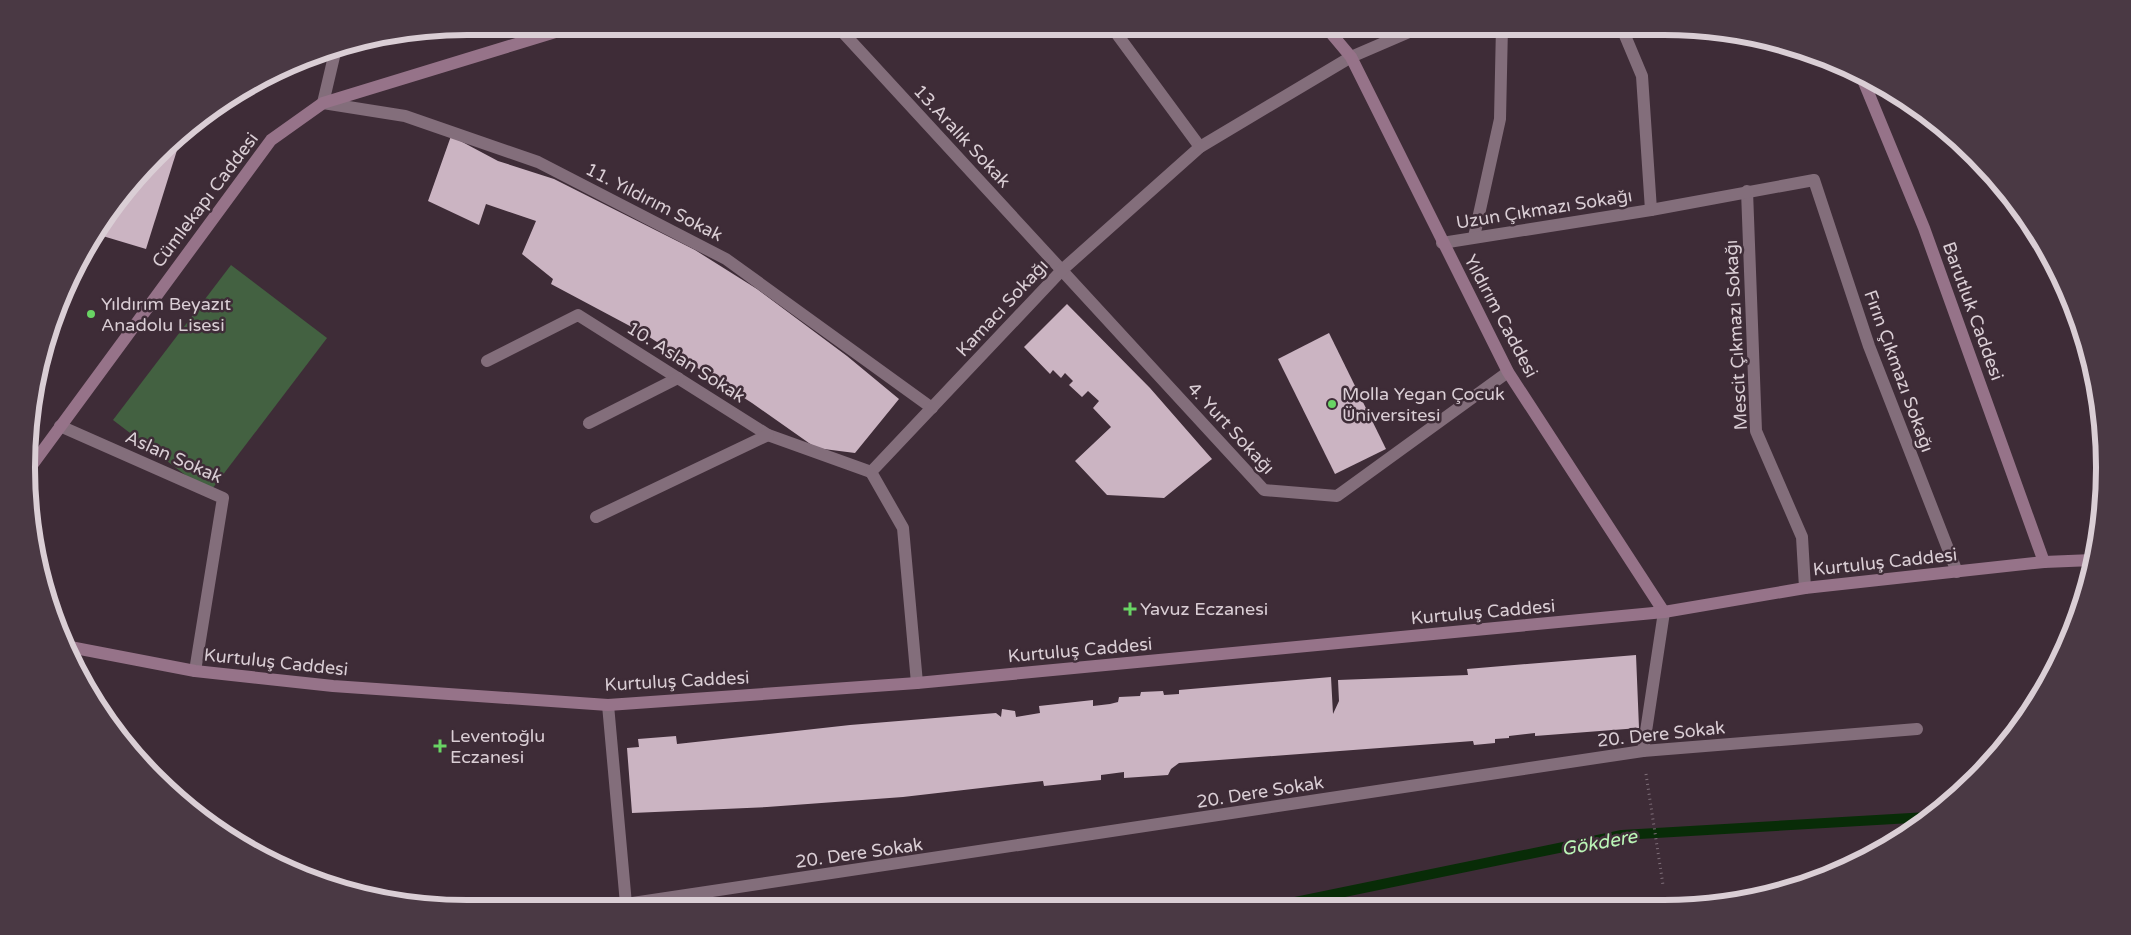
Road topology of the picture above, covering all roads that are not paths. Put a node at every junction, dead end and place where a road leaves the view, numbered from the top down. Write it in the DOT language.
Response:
graph roads {
  1 [pos="546,35"];
  2 [pos="845,35"];
  3 [pos="1118,35"];
  4 [pos="1333,35"];
  5 [pos="1402,35"];
  6 [pos="1502,35"];
  7 [pos="1625,35"];
  8 [pos="334,56"];
  9 [pos="1351,57"];
  10 [pos="1865,85"];
  11 [pos="323,103"];
  12 [pos="1200,148"];
  13 [pos="1814,180"];
  14 [pos="1747,191"];
  15 [pos="1650,210"];
  16 [pos="1474,237"];
  17 [pos="1442,243"];
  18 [pos="1062,270"];
  19 [pos="488,361"];
  20 [pos="1508,372"];
  21 [pos="678,378"];
  22 [pos="932,408"];
  23 [pos="588,423"];
  24 [pos="60,426"];
  25 [pos="768,435"];
  26 [pos="35,460"];
  27 [pos="871,472"];
  28 [pos="596,517"];
  29 [pos="2086,560"];
  30 [pos="2044,562"];
  31 [pos="1957,572"];
  32 [pos="1805,588"];
  33 [pos="1664,612"];
  34 [pos="74,647"];
  35 [pos="195,671"];
  36 [pos="918,683"];
  37 [pos="608,704"];
  38 [pos="1917,729"];
  39 [pos="1643,751"];
  40 [pos="626,900"];
  41 [pos="653,900"];
  1 -- 11 [label="main road, Cümlekapı Caddesi"];
  2 -- 18 [label="street, 13.Aralık Sokak"];
  3 -- 12 [label="street"];
  4 -- 9 [label="main road, Yıldırım Caddesi"];
  5 -- 9 [label="street, Kamacı Sokağı"];
  6 -- 16 [label="street"];
  7 -- 15 [label="street, Uzun Çıkmazı Sokağı"];
  8 -- 11 [label="street"];
  9 -- 12 [label="street, Kamacı Sokağı"];
  9 -- 17 [label="main road, Yıldırım Caddesi"];
  10 -- 30 [label="main road, Barutluk Caddesi"];
  11 -- 22 [label="street, 11. Yıldırım Sokak"];
  11 -- 24 [label="main road, Cümlekapı Caddesi"];
  12 -- 18 [label="street, Kamacı Sokağı"];
  13 -- 14 [label="street, Uzun Çıkmazı Sokağı"];
  13 -- 31 [label="street, Fırın Çıkmazı Sokağı"];
  14 -- 15 [label="street, Uzun Çıkmazı Sokağı"];
  14 -- 32 [label="street, Mescit Çıkmazı Sokağı"];
  15 -- 16 [label="street, Uzun Çıkmazı Sokağı"];
  16 -- 17 [label="street, Uzun Çıkmazı Sokağı"];
  17 -- 20 [label="main road, Yıldırım Caddesi"];
  18 -- 20 [label="street, 4. Yurt Sokağı"];
  18 -- 22 [label="street, Kamacı Sokağı"];
  19 -- 21 [label="street, 10. Aslan Sokak"];
  20 -- 33 [label="main road, Yıldırım Caddesi"];
  21 -- 23 [label="street"];
  21 -- 25 [label="street, 10. Aslan Sokak"];
  22 -- 27 [label="street, Kamacı Sokağı"];
  24 -- 26 [label="main road, Cümlekapı Caddesi"];
  24 -- 35 [label="street, Aslan Sokak"];
  25 -- 27 [label="street, 10. Aslan Sokak"];
  25 -- 28 [label="street"];
  27 -- 36 [label="street"];
  29 -- 30 [label="main road, Kurtuluş Caddesi"];
  30 -- 31 [label="main road, Kurtuluş Caddesi"];
  31 -- 32 [label="main road, Kurtuluş Caddesi"];
  32 -- 33 [label="main road, Kurtuluş Caddesi"];
  33 -- 36 [label="main road, Kurtuluş Caddesi"];
  33 -- 39 [label="street"];
  34 -- 35 [label="main road, Kurtuluş Caddesi"];
  35 -- 37 [label="main road, Kurtuluş Caddesi"];
  36 -- 37 [label="main road, Kurtuluş Caddesi"];
  37 -- 40 [label="street"];
  38 -- 39 [label="street, 20. Dere Sokak"];
  39 -- 41 [label="street, 20. Dere Sokak"];
}
